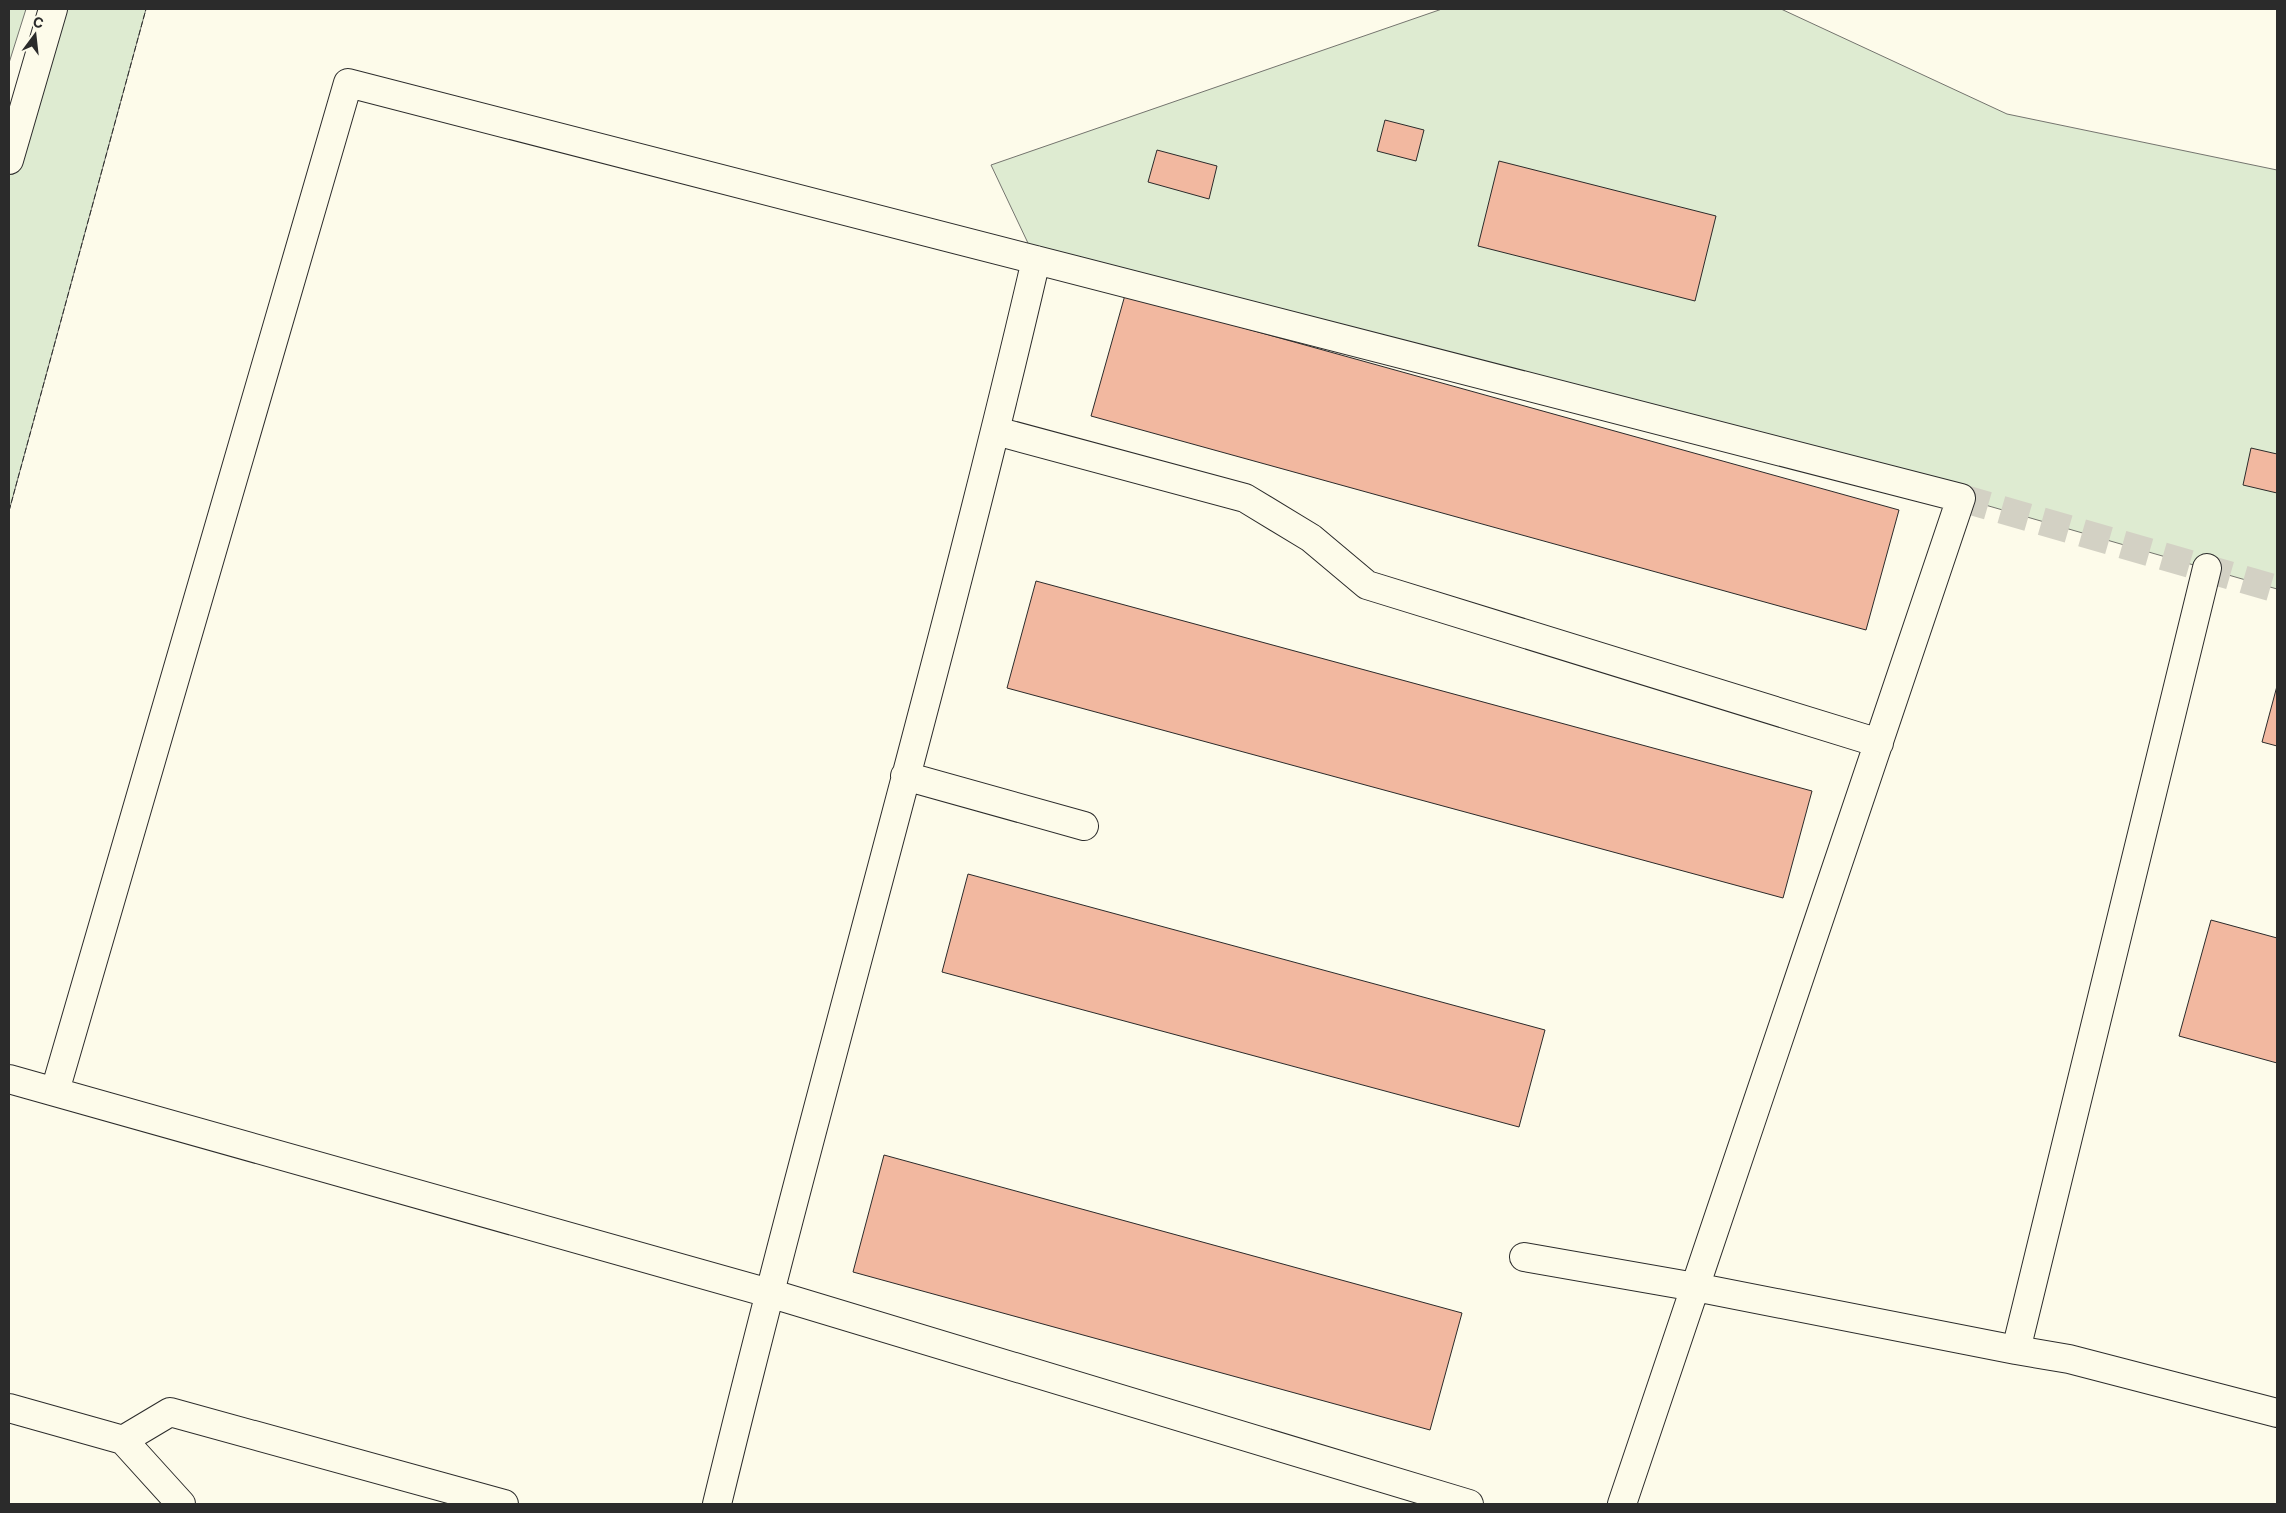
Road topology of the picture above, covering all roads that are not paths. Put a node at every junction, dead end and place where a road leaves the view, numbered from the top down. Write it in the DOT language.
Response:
graph roads {
  1 [pos="53,9"];
  2 [pos="9,160"];
  3 [pos="1036,260"];
  4 [pos="996,431"];
  5 [pos="2207,568"];
  6 [pos="1879,743"];
  7 [pos="905,776"];
  8 [pos="1084,826"];
  9 [pos="9,1079"];
  10 [pos="55,1091"];
  11 [pos="1524,1258"];
  12 [pos="1695,1287"];
  13 [pos="769,1293"];
  14 [pos="2016,1350"];
  15 [pos="9,1408"];
  16 [pos="2277,1413"];
  17 [pos="123,1440"];
  18 [pos="181,1504"];
  19 [pos="504,1504"];
  20 [pos="717,1504"];
  21 [pos="1468,1504"];
  22 [pos="1622,1504"];
  1 -- 2 [label="street"];
  3 -- 4 [label="street"];
  3 -- 6 [label="street"];
  3 -- 10 [label="street"];
  4 -- 6 [label="street"];
  4 -- 7 [label="street"];
  5 -- 14 [label="street"];
  6 -- 12 [label="street"];
  7 -- 8 [label="street"];
  7 -- 13 [label="street"];
  9 -- 10 [label="street"];
  10 -- 13 [label="street"];
  11 -- 12 [label="street"];
  12 -- 14 [label="street"];
  12 -- 22 [label="street"];
  13 -- 20 [label="street"];
  13 -- 21 [label="street"];
  14 -- 16 [label="street"];
  15 -- 17 [label="street"];
  17 -- 18 [label="street"];
  17 -- 19 [label="street"];
}
